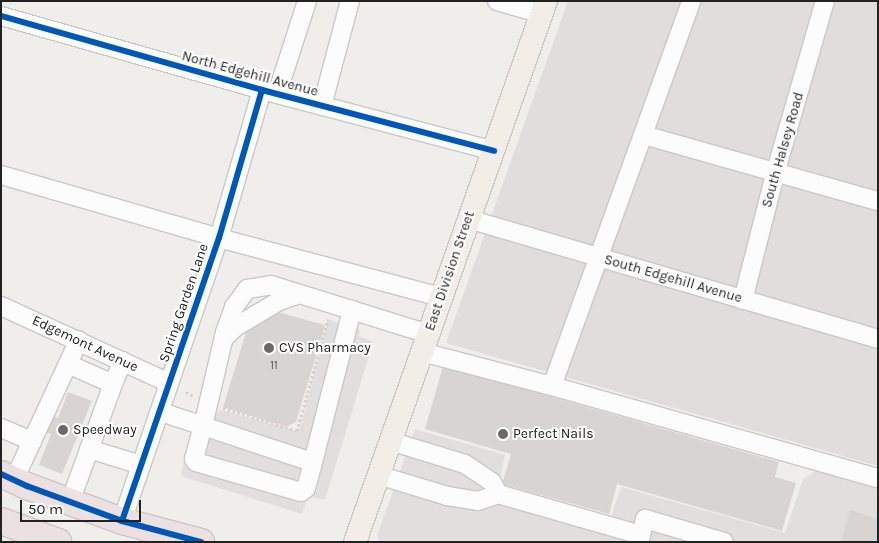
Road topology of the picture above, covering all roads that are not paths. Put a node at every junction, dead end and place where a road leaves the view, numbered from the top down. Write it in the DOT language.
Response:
graph roads {
  1 [pos="307,1"];
  2 [pos="350,1"];
  3 [pos="497,1"];
  4 [pos="691,1"];
  5 [pos="825,1"];
  6 [pos="544,8"];
  7 [pos="1,16"];
  8 [pos="269,92"];
  9 [pos="322,106"];
  10 [pos="644,135"];
  11 [pos="494,152"];
  12 [pos="775,174"];
  13 [pos="1,175"];
  14 [pos="878,201"];
  15 [pos="468,219"];
  16 [pos="219,238"];
  17 [pos="600,258"];
  18 [pos="298,294"];
  19 [pos="440,298"];
  20 [pos="743,300"];
  21 [pos="1,306"];
  22 [pos="352,310"];
  23 [pos="223,339"];
  24 [pos="878,339"];
  25 [pos="79,340"];
  26 [pos="425,343"];
  27 [pos="123,361"];
  28 [pos="68,364"];
  29 [pos="169,383"];
  30 [pos="113,384"];
  31 [pos="552,386"];
  32 [pos="160,411"];
  33 [pos="203,426"];
  34 [pos="1,428"];
  35 [pos="32,441"];
  36 [pos="390,441"];
  37 [pos="89,449"];
  38 [pos="141,465"];
  39 [pos="312,466"];
  40 [pos="378,475"];
  41 [pos="8,477"];
  42 [pos="878,478"];
  43 [pos="498,494"];
  44 [pos="70,502"];
  45 [pos="122,520"];
  46 [pos="1,521"];
  47 [pos="640,538"];
  48 [pos="58,542"];
  49 [pos="201,542"];
  50 [pos="354,542"];
  51 [pos="724,542"];
  1 -- 8 [label="street, Spring Garden Lane"];
  2 -- 9 [label="street"];
  3 -- 6 [label="street"];
  4 -- 10 [label="street"];
  5 -- 12 [label="street, South Halsey Road"];
  6 -- 11 [label="main road, East Division Street"];
  7 -- 8 [label="street, North Edgehill Avenue"];
  8 -- 9 [label="street, North Edgehill Avenue"];
  8 -- 16 [label="street, Spring Garden Lane"];
  9 -- 11 [label="street, North Edgehill Avenue"];
  10 -- 12 [label="street"];
  10 -- 17 [label="street"];
  11 -- 15 [label="main road, East Division Street"];
  12 -- 14 [label="street"];
  12 -- 20 [label="street, South Halsey Road"];
  13 -- 16 [label="street"];
  15 -- 17 [label="street, South Edgehill Avenue"];
  15 -- 19 [label="main road, East Division Street"];
  16 -- 19 [label="street"];
  16 -- 29 [label="street, Spring Garden Lane"];
  17 -- 20 [label="street, South Edgehill Avenue"];
  17 -- 31 [label="street"];
  18 -- 22 [label="street"];
  18 -- 23 [label="street"];
  18 -- 23 [label="street"];
  19 -- 26 [label="main road, East Division Street"];
  20 -- 24 [label="street, South Edgehill Avenue"];
  21 -- 25 [label="street, Edgemont Avenue"];
  22 -- 26 [label="street"];
  22 -- 39 [label="street"];
  23 -- 33 [label="street"];
  25 -- 27 [label="street, Edgemont Avenue"];
  25 -- 28 [label="street"];
  26 -- 31 [label="street"];
  26 -- 36 [label="main road, East Division Street"];
  27 -- 29 [label="street, Edgemont Avenue"];
  27 -- 30 [label="street"];
  28 -- 30 [label="street"];
  28 -- 35 [label="street"];
  29 -- 32 [label="street, Spring Garden Lane"];
  30 -- 37 [label="street"];
  31 -- 42 [label="street"];
  32 -- 33 [label="street"];
  32 -- 38 [label="street, Spring Garden Lane"];
  33 -- 39 [label="street"];
  33 -- 39 [label="street"];
  34 -- 35 [label="street"];
  35 -- 41 [label="street"];
  36 -- 40 [label="main road, East Division Street"];
  36 -- 43 [label="street"];
  37 -- 38 [label="street"];
  37 -- 44 [label="street"];
  38 -- 45 [label="street, Spring Garden Lane"];
  40 -- 43 [label="street"];
  40 -- 50 [label="main road, East Division Street"];
  41 -- 44 [label="highway"];
  43 -- 47 [label="street"];
  44 -- 45 [label="highway"];
  45 -- 49 [label="highway"];
  46 -- 48 [label="highway"];
  47 -- 51 [label="street"];
}
